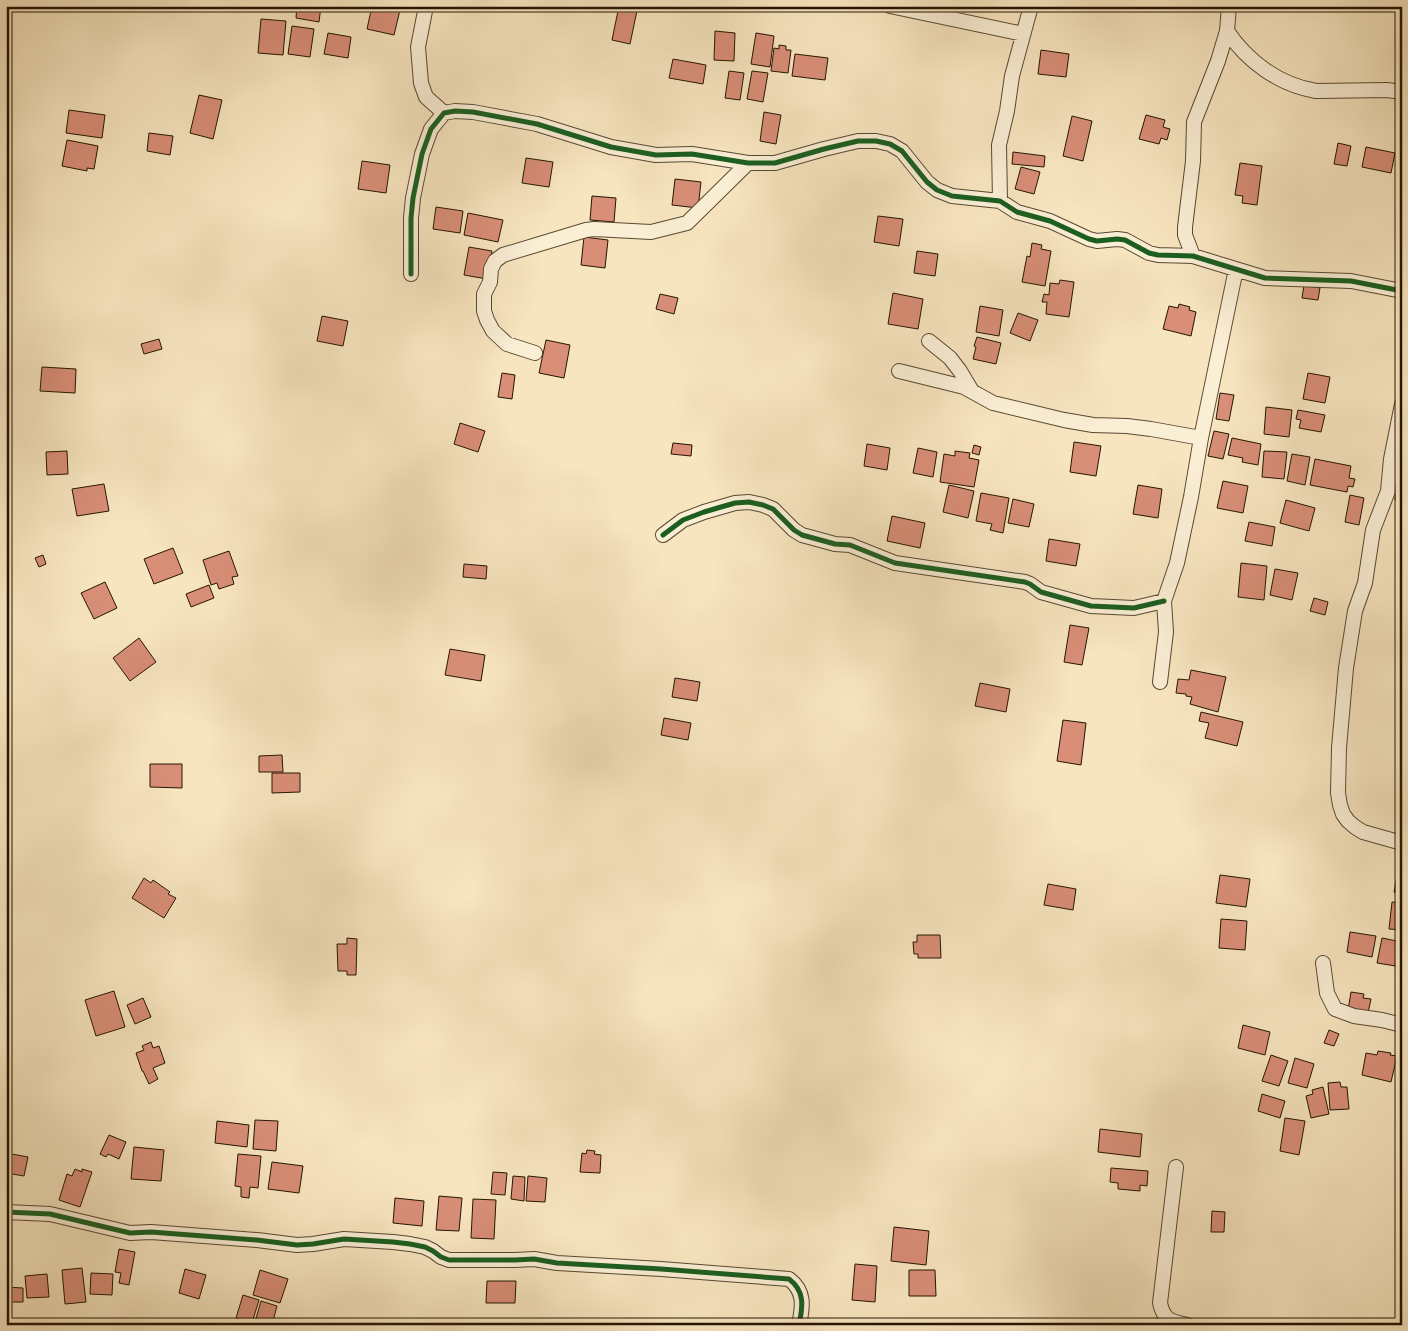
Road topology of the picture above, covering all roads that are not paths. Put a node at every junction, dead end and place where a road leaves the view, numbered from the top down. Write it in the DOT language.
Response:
graph roads {
  1 [pos="426,6"];
  2 [pos="890,6"];
  3 [pos="1031,6"];
  4 [pos="1229,6"];
  5 [pos="1227,31"];
  6 [pos="1023,34"];
  7 [pos="1402,92"];
  8 [pos="444,113"];
  9 [pos="748,163"];
  10 [pos="1000,201"];
  11 [pos="1193,256"];
  12 [pos="1236,269"];
  13 [pos="412,274"];
  14 [pos="1402,290"];
  15 [pos="929,341"];
  16 [pos="535,353"];
  17 [pos="899,371"];
  18 [pos="972,391"];
  19 [pos="1402,404"];
  20 [pos="1200,438"];
  21 [pos="1396,459"];
  22 [pos="664,535"];
  23 [pos="1164,601"];
  24 [pos="1160,682"];
  25 [pos="1402,843"];
  26 [pos="1323,963"];
  27 [pos="1402,1025"];
  28 [pos="1176,1167"];
  29 [pos="6,1212"];
  30 [pos="798,1325"];
  31 [pos="1188,1325"];
  1 -- 8 [label="street"];
  2 -- 6 [label="street"];
  3 -- 6 [label="street"];
  4 -- 5 [label="street"];
  5 -- 7 [label="street"];
  5 -- 11 [label="street"];
  6 -- 10 [label="street"];
  8 -- 9 [label="street"];
  8 -- 13 [label="street"];
  9 -- 10 [label="street"];
  9 -- 16 [label="street"];
  10 -- 11 [label="street"];
  11 -- 12 [label="street"];
  12 -- 14 [label="street"];
  12 -- 20 [label="street"];
  15 -- 18 [label="street"];
  17 -- 18 [label="street"];
  18 -- 20 [label="street"];
  19 -- 21 [label="street"];
  20 -- 23 [label="street"];
  21 -- 25 [label="street"];
  22 -- 23 [label="street"];
  23 -- 24 [label="street"];
  26 -- 27 [label="street"];
  28 -- 31 [label="street"];
  29 -- 30 [label="street"];
}
